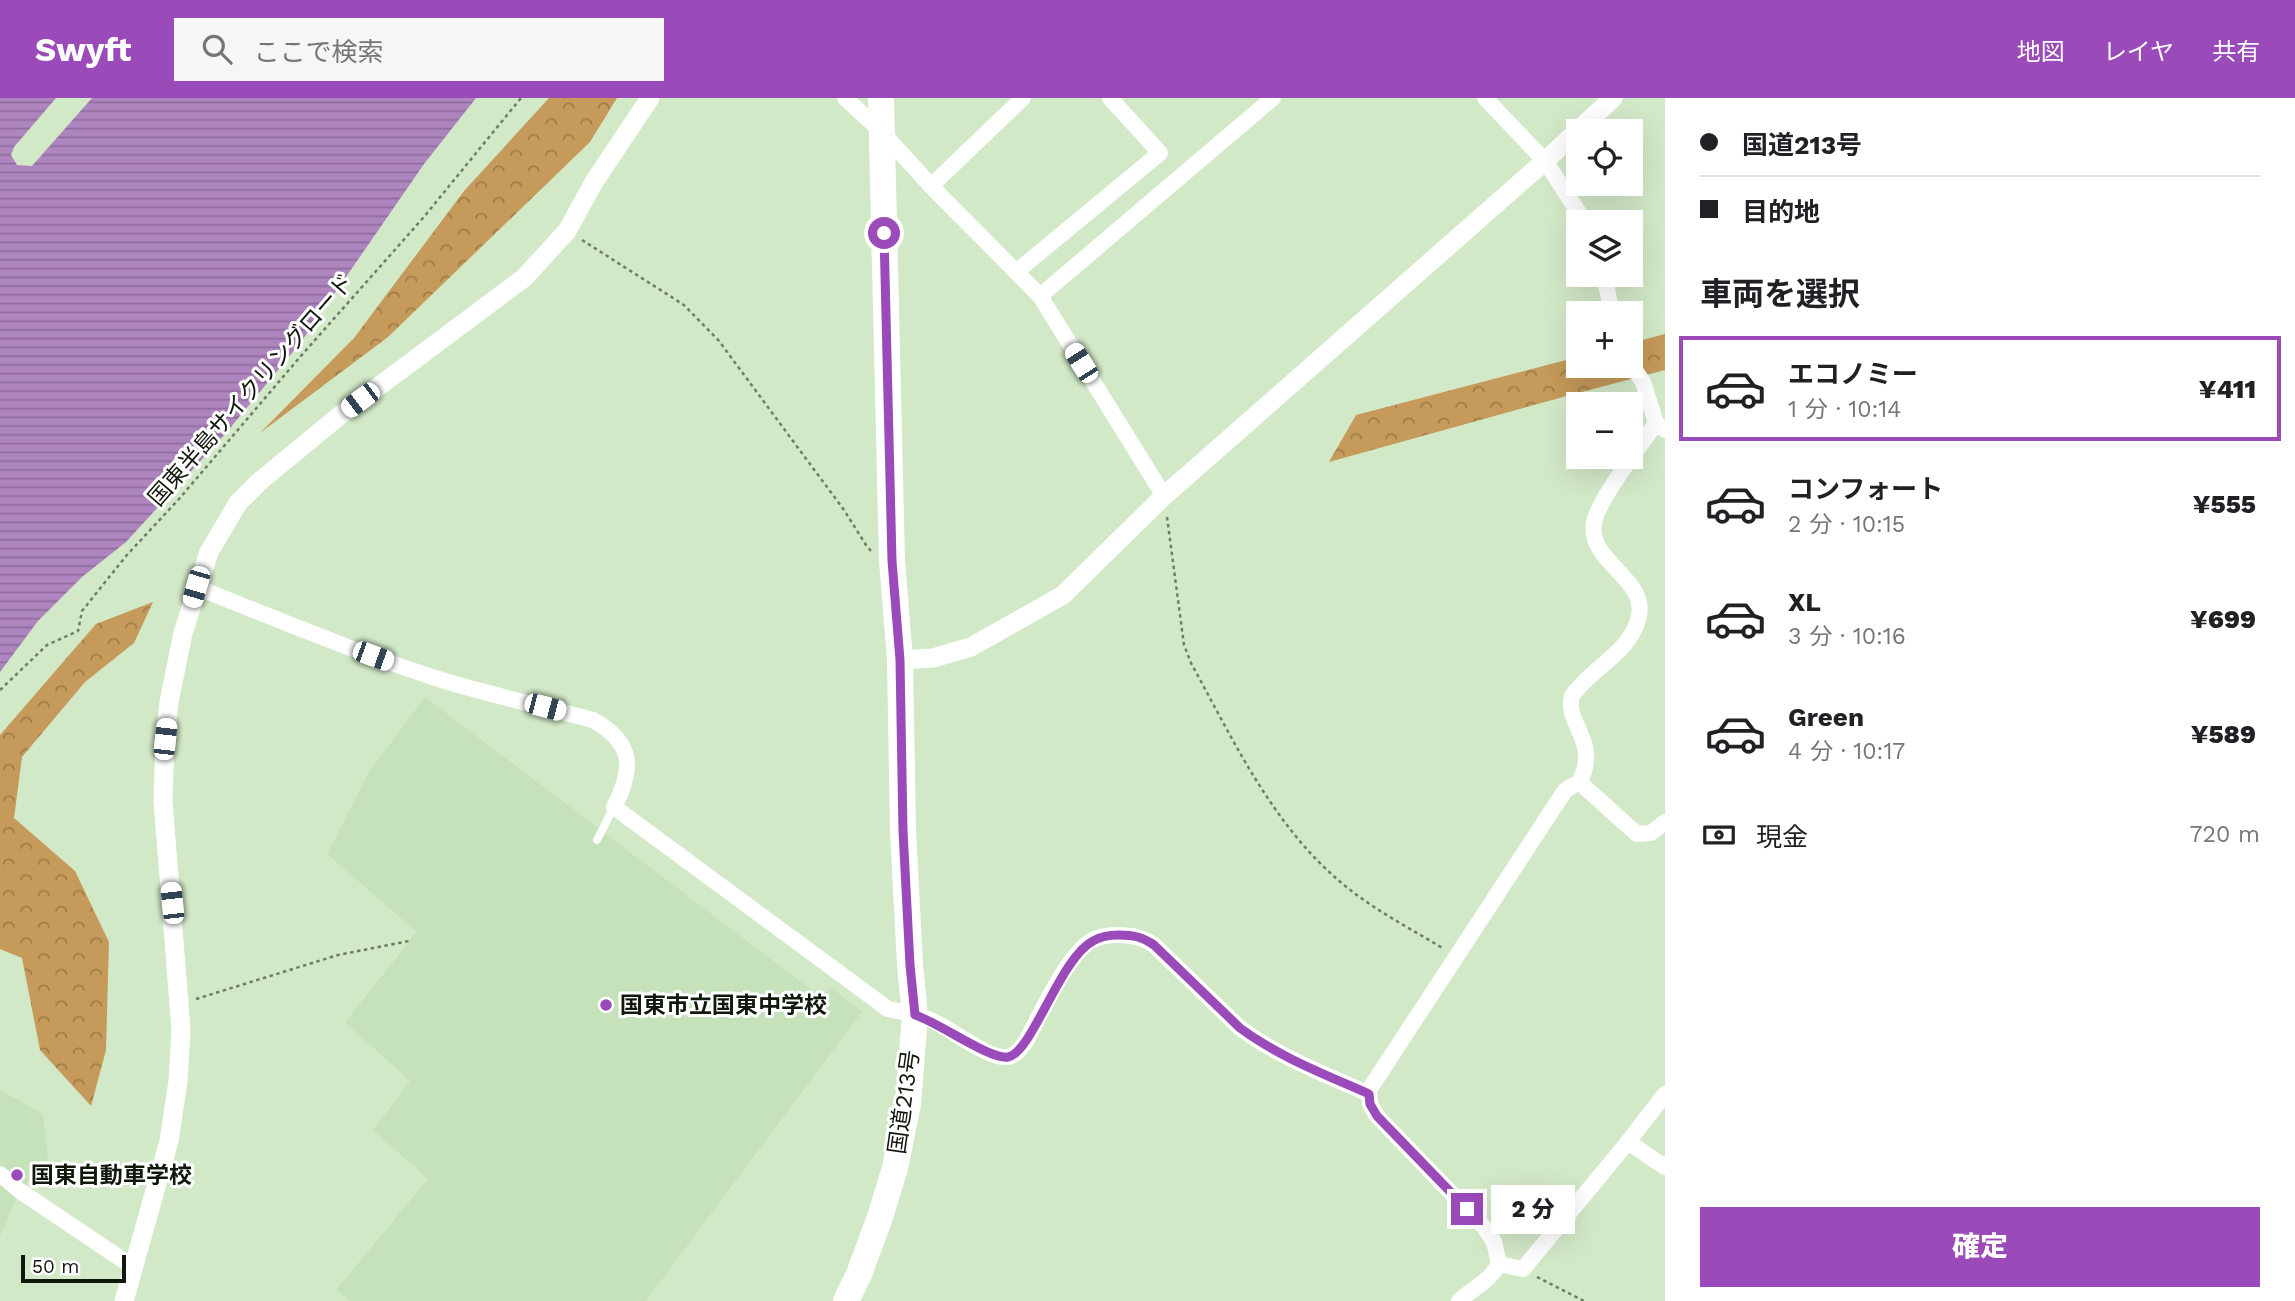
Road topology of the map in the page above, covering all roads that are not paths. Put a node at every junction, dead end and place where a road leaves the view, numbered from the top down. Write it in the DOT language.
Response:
graph roads {
  1 [pos="650,98"];
  2 [pos="845,98"];
  3 [pos="881,98"];
  4 [pos="1023,98"];
  5 [pos="1110,98"];
  6 [pos="1273,98"];
  7 [pos="1485,98"];
  8 [pos="1613,98"];
  9 [pos="882,132"];
  10 [pos="1545,161"];
  11 [pos="931,186"];
  12 [pos="1577,210"];
  13 [pos="1016,272"];
  14 [pos="1040,296"];
  15 [pos="1640,378"];
  16 [pos="1660,427"];
  17 [pos="1164,496"];
  18 [pos="196,587"];
  19 [pos="900,660"];
  20 [pos="1579,782"];
  21 [pos="614,807"];
  22 [pos="1665,822"];
  23 [pos="597,840"];
  24 [pos="915,1015"];
  25 [pos="1369,1094"];
  26 [pos="1665,1094"];
  27 [pos="1629,1142"];
  28 [pos="1665,1167"];
  29 [pos="0,1174"];
  30 [pos="1499,1264"];
  31 [pos="133,1267"];
  32 [pos="124,1301"];
  33 [pos="846,1301"];
  34 [pos="1460,1301"];
  1 -- 18 [label="street"];
  2 -- 9 [label="street"];
  3 -- 9 [label="highway, 国道213号"];
  4 -- 11 [label="street"];
  5 -- 13 [label="street"];
  6 -- 14 [label="street"];
  7 -- 10 [label="street"];
  8 -- 10 [label="street"];
  9 -- 11 [label="street"];
  9 -- 19 [label="highway, 国道213号"];
  10 -- 12 [label="street"];
  10 -- 17 [label="street"];
  11 -- 13 [label="street"];
  13 -- 14 [label="street"];
  14 -- 17 [label="street"];
  15 -- 16 [label="street"];
  16 -- 20 [label="street"];
  17 -- 19 [label="street"];
  18 -- 21 [label="street"];
  18 -- 31 [label="street"];
  19 -- 24 [label="highway, 国道213号"];
  20 -- 22 [label="street"];
  20 -- 25 [label="street"];
  21 -- 23 [label="lane"];
  21 -- 24 [label="street"];
  24 -- 25 [label="street"];
  24 -- 33 [label="highway, 国道213号"];
  25 -- 30 [label="street"];
  26 -- 27 [label="street"];
  27 -- 28 [label="street"];
  27 -- 30 [label="street"];
  29 -- 31 [label="street"];
  30 -- 34 [label="street"];
  31 -- 32 [label="street"];
}
